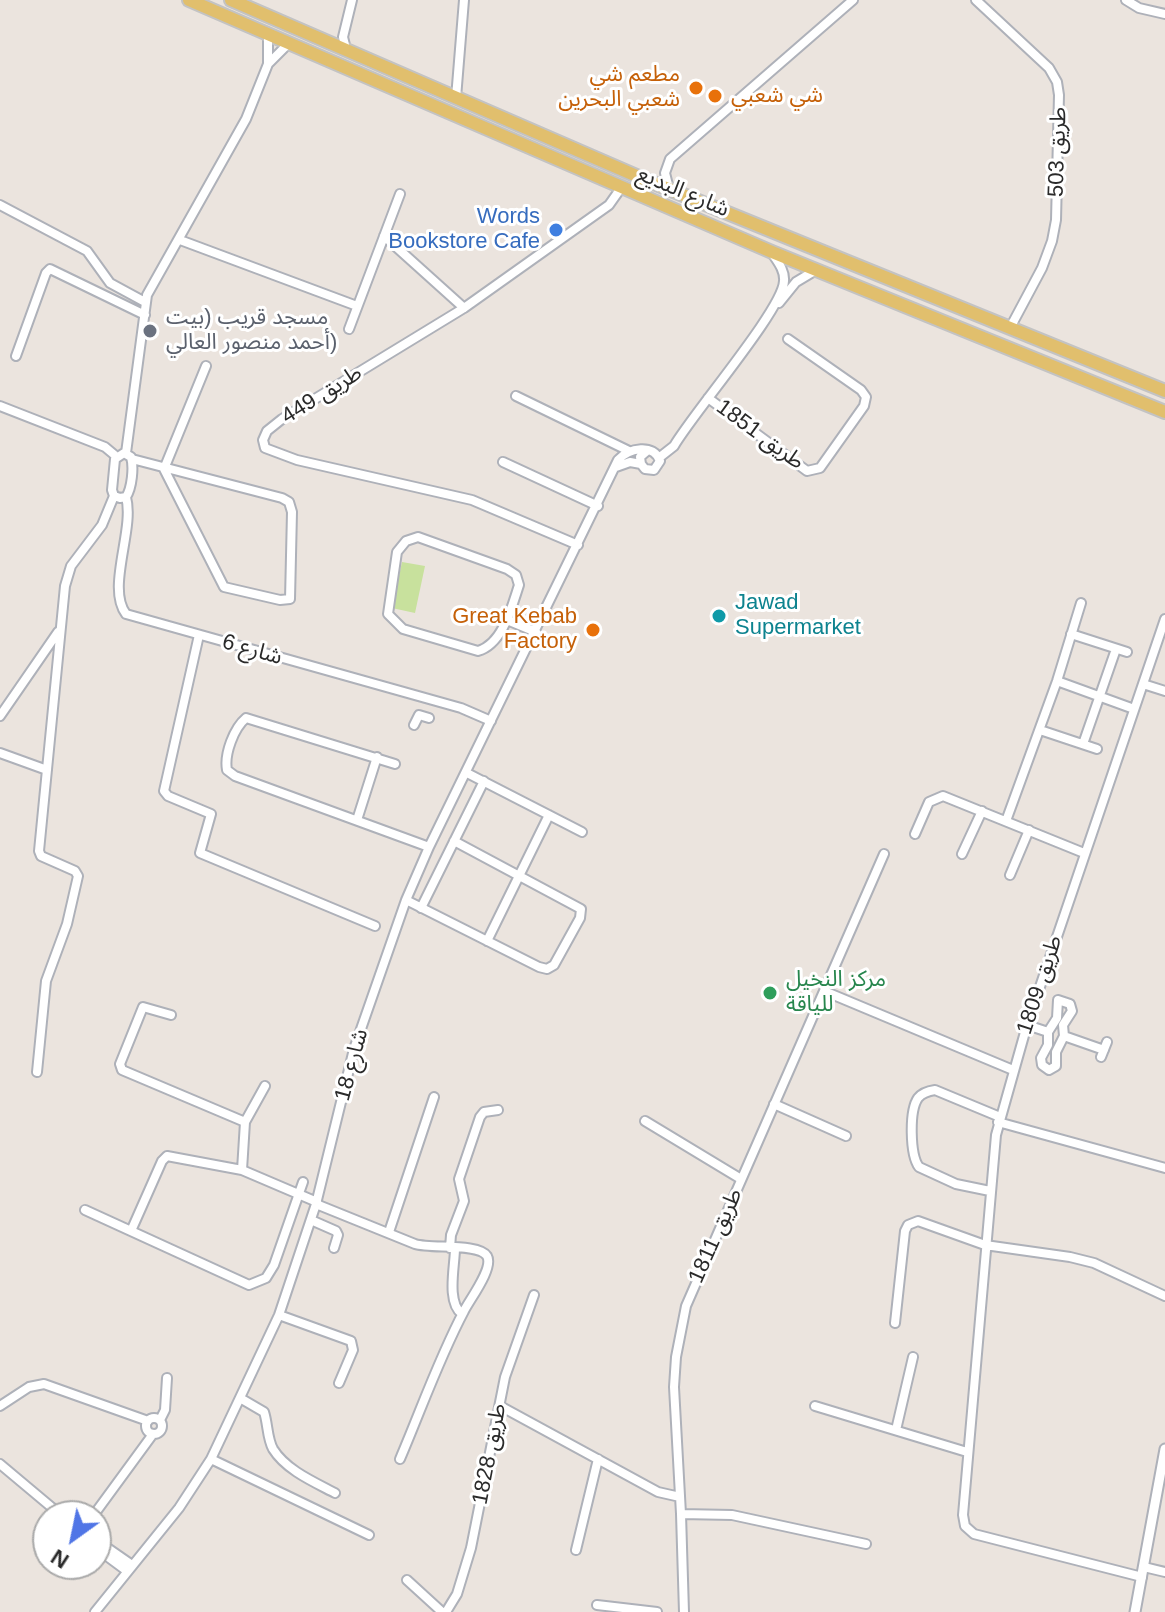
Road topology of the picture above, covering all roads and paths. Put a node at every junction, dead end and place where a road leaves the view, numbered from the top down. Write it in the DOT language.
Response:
graph roads {
  1 [pos="189,0"];
  2 [pos="231,0"];
  3 [pos="352,0"];
  4 [pos="464,0"];
  5 [pos="853,0"];
  6 [pos="976,0"];
  7 [pos="1126,0"];
  8 [pos="1165,14"];
  9 [pos="343,32"];
  10 [pos="268,35"];
  11 [pos="288,44"];
  12 [pos="330,44"];
  13 [pos="347,52"];
  14 [pos="268,64"];
  15 [pos="456,98"];
  16 [pos="621,188"];
  17 [pos="669,189"];
  18 [pos="400,194"];
  19 [pos="0,205"];
  20 [pos="384,236"];
  21 [pos="180,240"];
  22 [pos="772,252"];
  23 [pos="817,270"];
  24 [pos="145,302"];
  25 [pos="357,306"];
  26 [pos="464,308"];
  27 [pos="772,309"];
  28 [pos="145,315"];
  29 [pos="1010,328"];
  30 [pos="349,329"];
  31 [pos="788,339"];
  32 [pos="16,356"];
  33 [pos="206,366"];
  34 [pos="1160,389"];
  35 [pos="516,396"];
  36 [pos="708,398"];
  37 [pos="1148,405"];
  38 [pos="0,406"];
  39 [pos="1165,412"];
  40 [pos="629,451"];
  41 [pos="653,453"];
  42 [pos="129,456"];
  43 [pos="117,457"];
  44 [pos="503,462"];
  45 [pos="641,464"];
  46 [pos="615,467"];
  47 [pos="164,469"];
  48 [pos="114,473"];
  49 [pos="131,475"];
  50 [pos="114,496"];
  51 [pos="126,497"];
  52 [pos="598,506"];
  53 [pos="578,545"];
  54 [pos="1081,603"];
  55 [pos="1165,619"];
  56 [pos="507,620"];
  57 [pos="59,631"];
  58 [pos="536,632"];
  59 [pos="1071,634"];
  60 [pos="199,635"];
  61 [pos="1116,649"];
  62 [pos="1127,652"];
  63 [pos="1057,681"];
  64 [pos="1143,684"];
  65 [pos="1165,691"];
  66 [pos="1099,697"];
  67 [pos="423,698"];
  68 [pos="1134,709"];
  69 [pos="0,716"];
  70 [pos="491,721"];
  71 [pos="414,725"];
  72 [pos="1040,730"];
  73 [pos="1083,744"];
  74 [pos="1097,749"];
  75 [pos="0,753"];
  76 [pos="377,757"];
  77 [pos="395,764"];
  78 [pos="47,770"];
  79 [pos="467,773"];
  80 [pos="484,781"];
  81 [pos="982,811"];
  82 [pos="549,815"];
  83 [pos="357,820"];
  84 [pos="1006,821"];
  85 [pos="1029,830"];
  86 [pos="582,832"];
  87 [pos="915,834"];
  88 [pos="454,841"];
  89 [pos="429,847"];
  90 [pos="1084,853"];
  91 [pos="884,854"];
  92 [pos="962,854"];
  93 [pos="519,875"];
  94 [pos="1010,875"];
  95 [pos="406,900"];
  96 [pos="421,908"];
  97 [pos="375,926"];
  98 [pos="487,941"];
  99 [pos="824,991"];
  100 [pos="1047,996"];
  101 [pos="1058,1000"];
  102 [pos="171,1015"];
  103 [pos="1060,1022"];
  104 [pos="1027,1025"];
  105 [pos="1048,1032"];
  106 [pos="1064,1036"];
  107 [pos="1047,1047"];
  108 [pos="1056,1050"];
  109 [pos="1104,1050"];
  110 [pos="1013,1070"];
  111 [pos="37,1072"];
  112 [pos="265,1086"];
  113 [pos="434,1097"];
  114 [pos="774,1104"];
  115 [pos="498,1110"];
  116 [pos="999,1120"];
  117 [pos="645,1121"];
  118 [pos="245,1122"];
  119 [pos="846,1136"];
  120 [pos="1165,1168"];
  121 [pos="242,1170"];
  122 [pos="741,1179"];
  123 [pos="303,1182"];
  124 [pos="990,1191"];
  125 [pos="299,1194"];
  126 [pos="316,1203"];
  127 [pos="85,1210"];
  128 [pos="311,1220"];
  129 [pos="131,1231"];
  130 [pos="389,1232"];
  131 [pos="985,1245"];
  132 [pos="334,1248"];
  133 [pos="453,1248"];
  134 [pos="534,1295"];
  135 [pos="1165,1296"];
  136 [pos="462,1314"];
  137 [pos="279,1315"];
  138 [pos="895,1323"];
  139 [pos="913,1357"];
  140 [pos="167,1378"];
  141 [pos="339,1383"];
  142 [pos="240,1398"];
  143 [pos="0,1406"];
  144 [pos="500,1406"];
  145 [pos="815,1406"];
  146 [pos="160,1420"];
  147 [pos="148,1421"];
  148 [pos="896,1430"];
  149 [pos="153,1434"];
  150 [pos="1165,1449"];
  151 [pos="967,1452"];
  152 [pos="211,1459"];
  153 [pos="400,1459"];
  154 [pos="598,1459"];
  155 [pos="0,1464"];
  156 [pos="335,1493"];
  157 [pos="680,1497"];
  158 [pos="43,1500"];
  159 [pos="105,1500"];
  160 [pos="681,1514"];
  161 [pos="369,1535"];
  162 [pos="866,1544"];
  163 [pos="576,1550"];
  164 [pos="112,1553"];
  165 [pos="112,1557"];
  166 [pos="130,1568"];
  167 [pos="1143,1572"];
  168 [pos="1165,1572"];
  169 [pos="407,1580"];
  170 [pos="597,1605"];
  171 [pos="95,1612"];
  172 [pos="444,1612"];
  173 [pos="657,1612"];
  174 [pos="684,1612"];
  175 [pos="1135,1612"];
  1 -- 10 [label="main road, شارع البديع"];
  2 -- 12 [label="main road, شارع البديع"];
  3 -- 9 [label="street"];
  4 -- 15 [label="street"];
  5 -- 17 [label="street"];
  6 -- 29 [label="street, طريق 503"];
  7 -- 8 [label="street"];
  9 -- 12 [label="street"];
  9 -- 13 [label="street"];
  10 -- 11 [label="main road, شارع البديع"];
  10 -- 14 [label="street"];
  11 -- 14 [label="street"];
  11 -- 16 [label="main road, شارع البديع"];
  12 -- 13 [label="main road, شارع البديع"];
  13 -- 15 [label="main road, شارع البديع"];
  14 -- 21 [label="street"];
  15 -- 17 [label="main road, شارع البديع"];
  16 -- 22 [label="main road, شارع البديع"];
  16 -- 26 [label="street, طريق 449"];
  17 -- 29 [label="main road, شارع البديع"];
  18 -- 20 [label="street"];
  19 -- 24 [label="street"];
  20 -- 25 [label="street"];
  20 -- 26 [label="street"];
  21 -- 24 [label="street"];
  21 -- 25 [label="street"];
  22 -- 23 [label="main road, شارع البديع"];
  22 -- 27 [label="street"];
  23 -- 27 [label="street"];
  23 -- 37 [label="main road, شارع البديع"];
  24 -- 28 [label="street"];
  25 -- 30 [label="street"];
  26 -- 53 [label="street, طريق 449"];
  27 -- 36 [label="street"];
  28 -- 32 [label="street"];
  28 -- 42 [label="street"];
  29 -- 34 [label="main road, شارع البديع"];
  31 -- 36 [label="street, طريق 1851"];
  33 -- 47 [label="street"];
  34 -- 37 [label="main road"];
  35 -- 40 [label="street"];
  36 -- 41 [label="street"];
  37 -- 39 [label="main road, شارع البديع"];
  38 -- 43 [label="street"];
  40 -- 41 [label="street"];
  40 -- 46 [label="street, شارع 18"];
  41 -- 45 [label="street"];
  41 -- 45 [label="street"];
  42 -- 43 [label="street"];
  42 -- 47 [label="street"];
  42 -- 49 [label="street"];
  43 -- 48 [label="street"];
  44 -- 52 [label="street"];
  45 -- 46 [label="street"];
  46 -- 52 [label="street, شارع 18"];
  47 -- 47 [label="street"];
  48 -- 49 [label="street"];
  48 -- 50 [label="street"];
  49 -- 51 [label="street"];
  50 -- 51 [label="street"];
  50 -- 57 [label="street"];
  51 -- 60 [label="street, شارع 6"];
  52 -- 53 [label="street, شارع 18"];
  53 -- 58 [label="street, شارع 18"];
  54 -- 59 [label="street"];
  55 -- 64 [label="street, طريق 1809"];
  56 -- 56 [label="street"];
  56 -- 58 [label="street"];
  57 -- 69 [label="street"];
  57 -- 78 [label="street"];
  58 -- 70 [label="street, شارع 18"];
  59 -- 61 [label="street"];
  59 -- 63 [label="street"];
  60 -- 67 [label="street, شارع 6"];
  60 -- 97 [label="street"];
  61 -- 62 [label="street"];
  61 -- 66 [label="street"];
  63 -- 66 [label="street"];
  63 -- 72 [label="street"];
  64 -- 65 [label="street"];
  64 -- 68 [label="street, طريق 1809"];
  66 -- 68 [label="street"];
  66 -- 73 [label="street"];
  67 -- 70 [label="street, شارع 6"];
  67 -- 71 [label="street"];
  68 -- 90 [label="street, طريق 1809"];
  70 -- 79 [label="street, شارع 18"];
  72 -- 73 [label="street"];
  72 -- 84 [label="street"];
  73 -- 74 [label="street"];
  75 -- 78 [label="street"];
  76 -- 77 [label="street"];
  76 -- 83 [label="street"];
  76 -- 83 [label="street"];
  78 -- 111 [label="street"];
  79 -- 80 [label="street"];
  79 -- 89 [label="street, شارع 18"];
  80 -- 82 [label="street"];
  80 -- 88 [label="street"];
  81 -- 84 [label="street"];
  81 -- 87 [label="street"];
  81 -- 92 [label="street"];
  82 -- 86 [label="street"];
  82 -- 93 [label="street"];
  83 -- 89 [label="street"];
  84 -- 85 [label="street"];
  85 -- 90 [label="street"];
  85 -- 94 [label="street"];
  88 -- 93 [label="street"];
  88 -- 96 [label="street"];
  89 -- 95 [label="street, شارع 18"];
  90 -- 104 [label="street, طريق 1809"];
  91 -- 99 [label="street, طريق 1811"];
  93 -- 98 [label="street"];
  93 -- 98 [label="street"];
  95 -- 96 [label="street"];
  95 -- 126 [label="street, شارع 18"];
  96 -- 98 [label="street"];
  99 -- 110 [label="street"];
  99 -- 114 [label="street, طريق 1811"];
  100 -- 101 [label="street"];
  101 -- 103 [label="street"];
  101 -- 103 [label="street"];
  102 -- 118 [label="street"];
  103 -- 105 [label="street"];
  103 -- 106 [label="street"];
  104 -- 105 [label="street"];
  104 -- 110 [label="street, طريق 1809"];
  105 -- 107 [label="street"];
  106 -- 108 [label="street"];
  106 -- 109 [label="street"];
  107 -- 108 [label="street"];
  107 -- 108 [label="street"];
  110 -- 116 [label="street, طريق 1809"];
  112 -- 118 [label="street"];
  113 -- 130 [label="street"];
  114 -- 119 [label="street"];
  114 -- 122 [label="street, طريق 1811"];
  115 -- 133 [label="street"];
  116 -- 120 [label="street"];
  116 -- 124 [label="street, طريق 1809"];
  116 -- 124 [label="street"];
  117 -- 122 [label="street"];
  118 -- 121 [label="street"];
  121 -- 125 [label="street"];
  121 -- 129 [label="street"];
  122 -- 157 [label="street, طريق 1811"];
  123 -- 125 [label="street"];
  124 -- 131 [label="street, طريق 1809"];
  125 -- 126 [label="street"];
  125 -- 129 [label="street"];
  126 -- 128 [label="street, شارع 18"];
  126 -- 130 [label="street"];
  127 -- 129 [label="street"];
  128 -- 132 [label="street"];
  128 -- 137 [label="street, شارع 18"];
  130 -- 133 [label="street"];
  131 -- 135 [label="street"];
  131 -- 138 [label="street"];
  131 -- 151 [label="street, طريق 1809"];
  133 -- 136 [label="street"];
  133 -- 136 [label="street"];
  134 -- 144 [label="street, طريق 1828"];
  136 -- 153 [label="street"];
  137 -- 141 [label="street"];
  137 -- 142 [label="street, شارع 18"];
  139 -- 148 [label="street"];
  140 -- 146 [label="street"];
  142 -- 152 [label="street, شارع 18"];
  142 -- 156 [label="street"];
  143 -- 147 [label="street"];
  144 -- 154 [label="street"];
  144 -- 172 [label="street, طريق 1828"];
  145 -- 148 [label="street"];
  146 -- 147 [label="street"];
  146 -- 149 [label="street"];
  147 -- 149 [label="street"];
  148 -- 151 [label="street"];
  149 -- 159 [label="street"];
  150 -- 167 [label="street"];
  151 -- 167 [label="street, طريق 1809"];
  152 -- 161 [label="street"];
  152 -- 166 [label="street, شارع 18"];
  154 -- 157 [label="street"];
  154 -- 163 [label="street"];
  155 -- 158 [label="street"];
  157 -- 160 [label="street, طريق 1811"];
  160 -- 162 [label="street"];
  160 -- 174 [label="street, طريق 1811"];
  164 -- 166 [label="street"];
  165 -- 166 [label="street"];
  166 -- 171 [label="street, شارع 18"];
  167 -- 168 [label="street"];
  167 -- 175 [label="street"];
  169 -- 172 [label="street"];
  170 -- 173 [label="street"];
}
